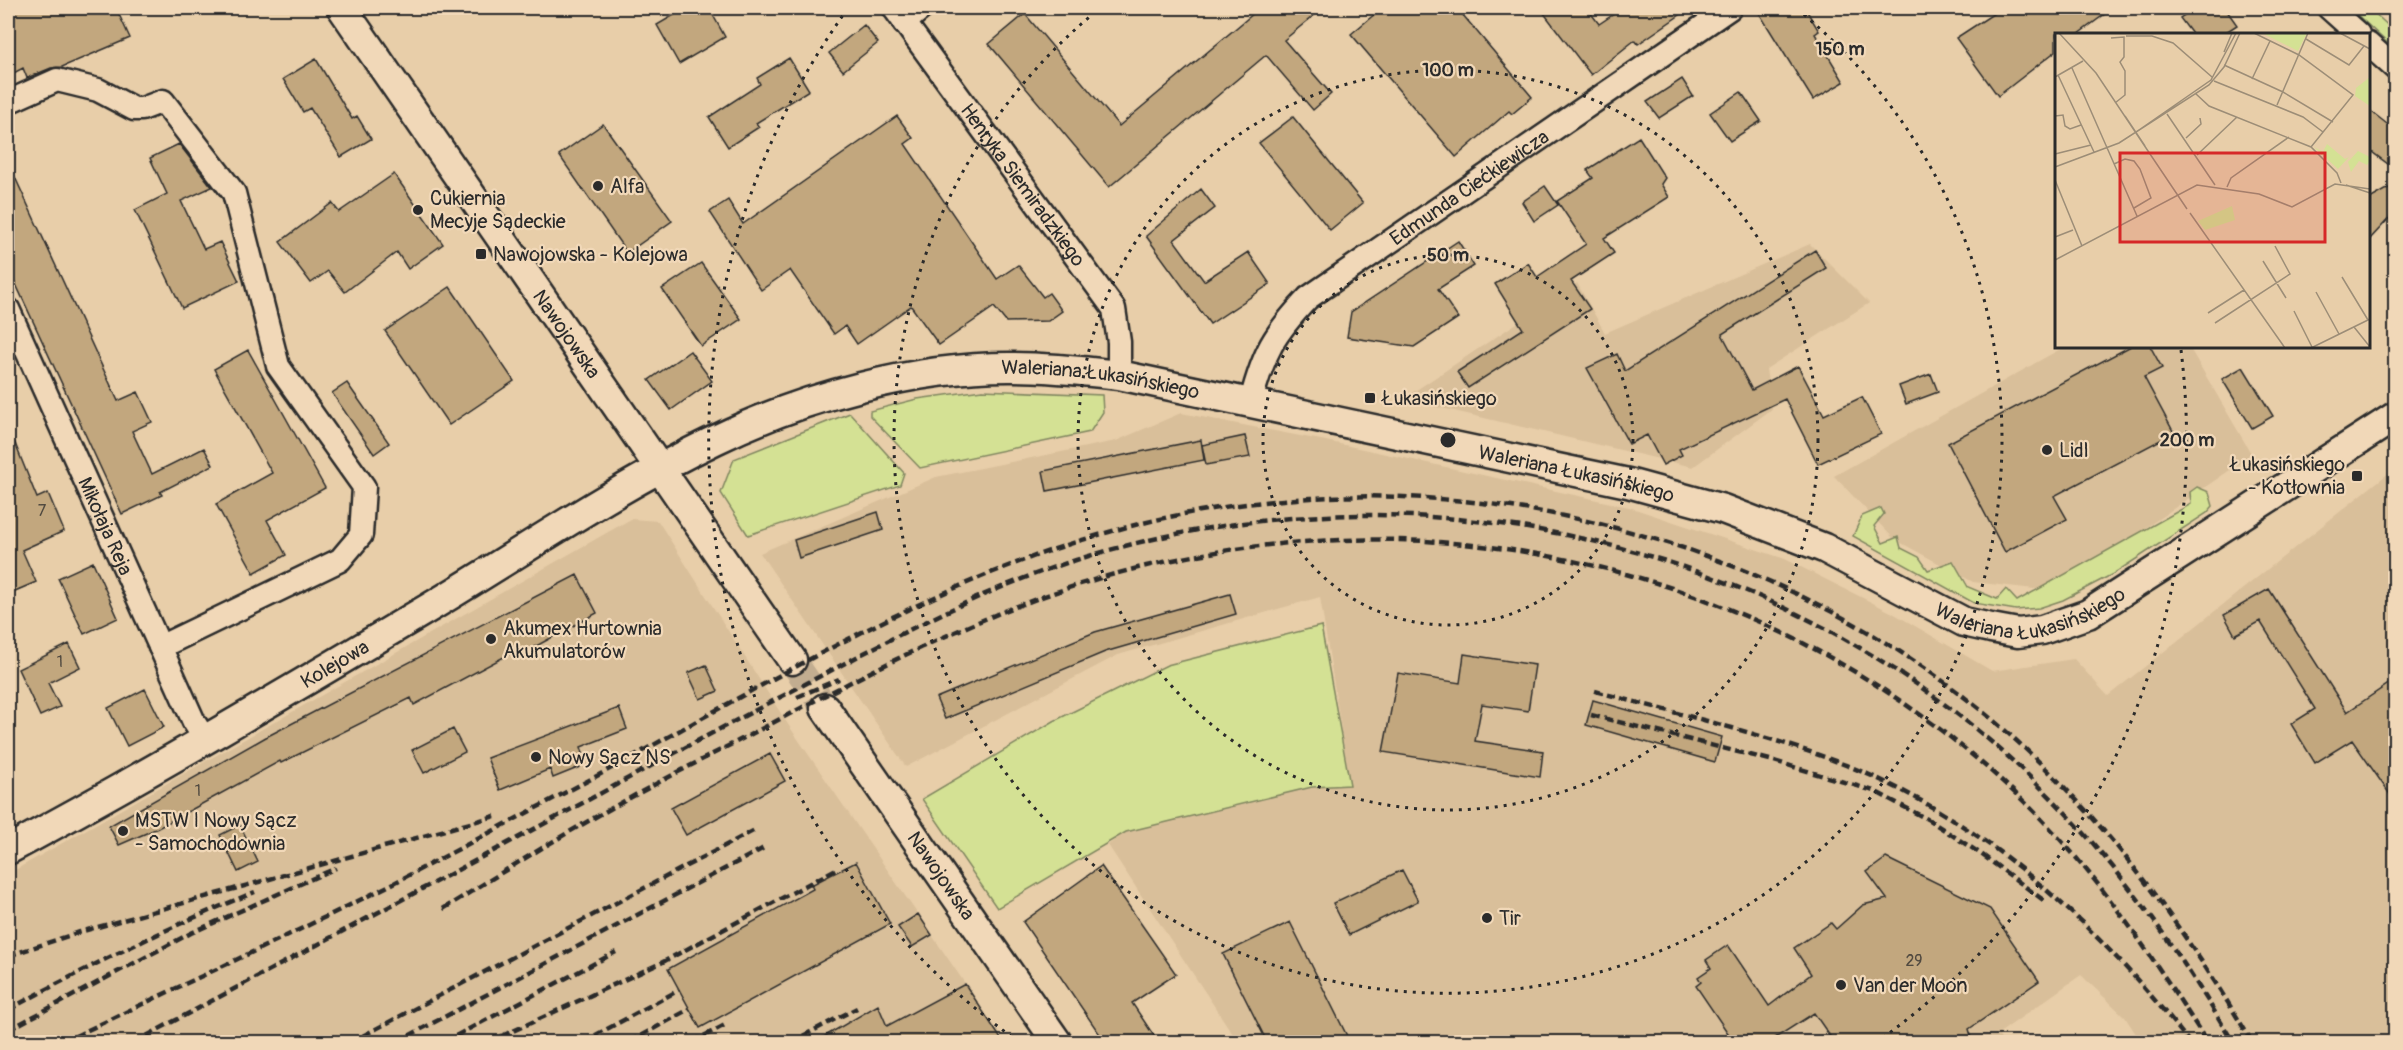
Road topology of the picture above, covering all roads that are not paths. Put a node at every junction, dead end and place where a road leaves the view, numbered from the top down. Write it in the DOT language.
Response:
graph roads {
  1 [pos="342,8"];
  2 [pos="922,8"];
  3 [pos="1730,8"];
  4 [pos="2329,8"];
  5 [pos="899,15"];
  6 [pos="2357,33"];
  7 [pos="2370,46"];
  8 [pos="2396,69"];
  9 [pos="8,102"];
  10 [pos="8,309"];
  11 [pos="1119,375"];
  12 [pos="1251,401"];
  13 [pos="2396,416"];
  14 [pos="660,469"];
  15 [pos="160,647"];
  16 [pos="792,660"];
  17 [pos="825,708"];
  18 [pos="206,741"];
  19 [pos="8,850"];
  20 [pos="1057,1042"];
  1 -- 14 [label="street, Nawojowska"];
  2 -- 5 [label="street"];
  3 -- 12 [label="street, Edmunda Ciećkiewicza"];
  4 -- 6 [label="street"];
  5 -- 11 [label="street, Henryka Siemiradzkiego"];
  7 -- 8 [label="street"];
  9 -- 15 [label="street"];
  10 -- 15 [label="street, Mikołaja Reja"];
  11 -- 12 [label="street, Waleriana Łukasińskiego"];
  11 -- 14 [label="street, Waleriana Łukasińskiego"];
  12 -- 13 [label="street, Waleriana Łukasińskiego"];
  14 -- 16 [label="street, Nawojowska"];
  14 -- 18 [label="street, Kolejowa"];
  15 -- 18 [label="street, Mikołaja Reja"];
  17 -- 20 [label="street, Nawojowska"];
  18 -- 19 [label="street, Kolejowa"];
}
